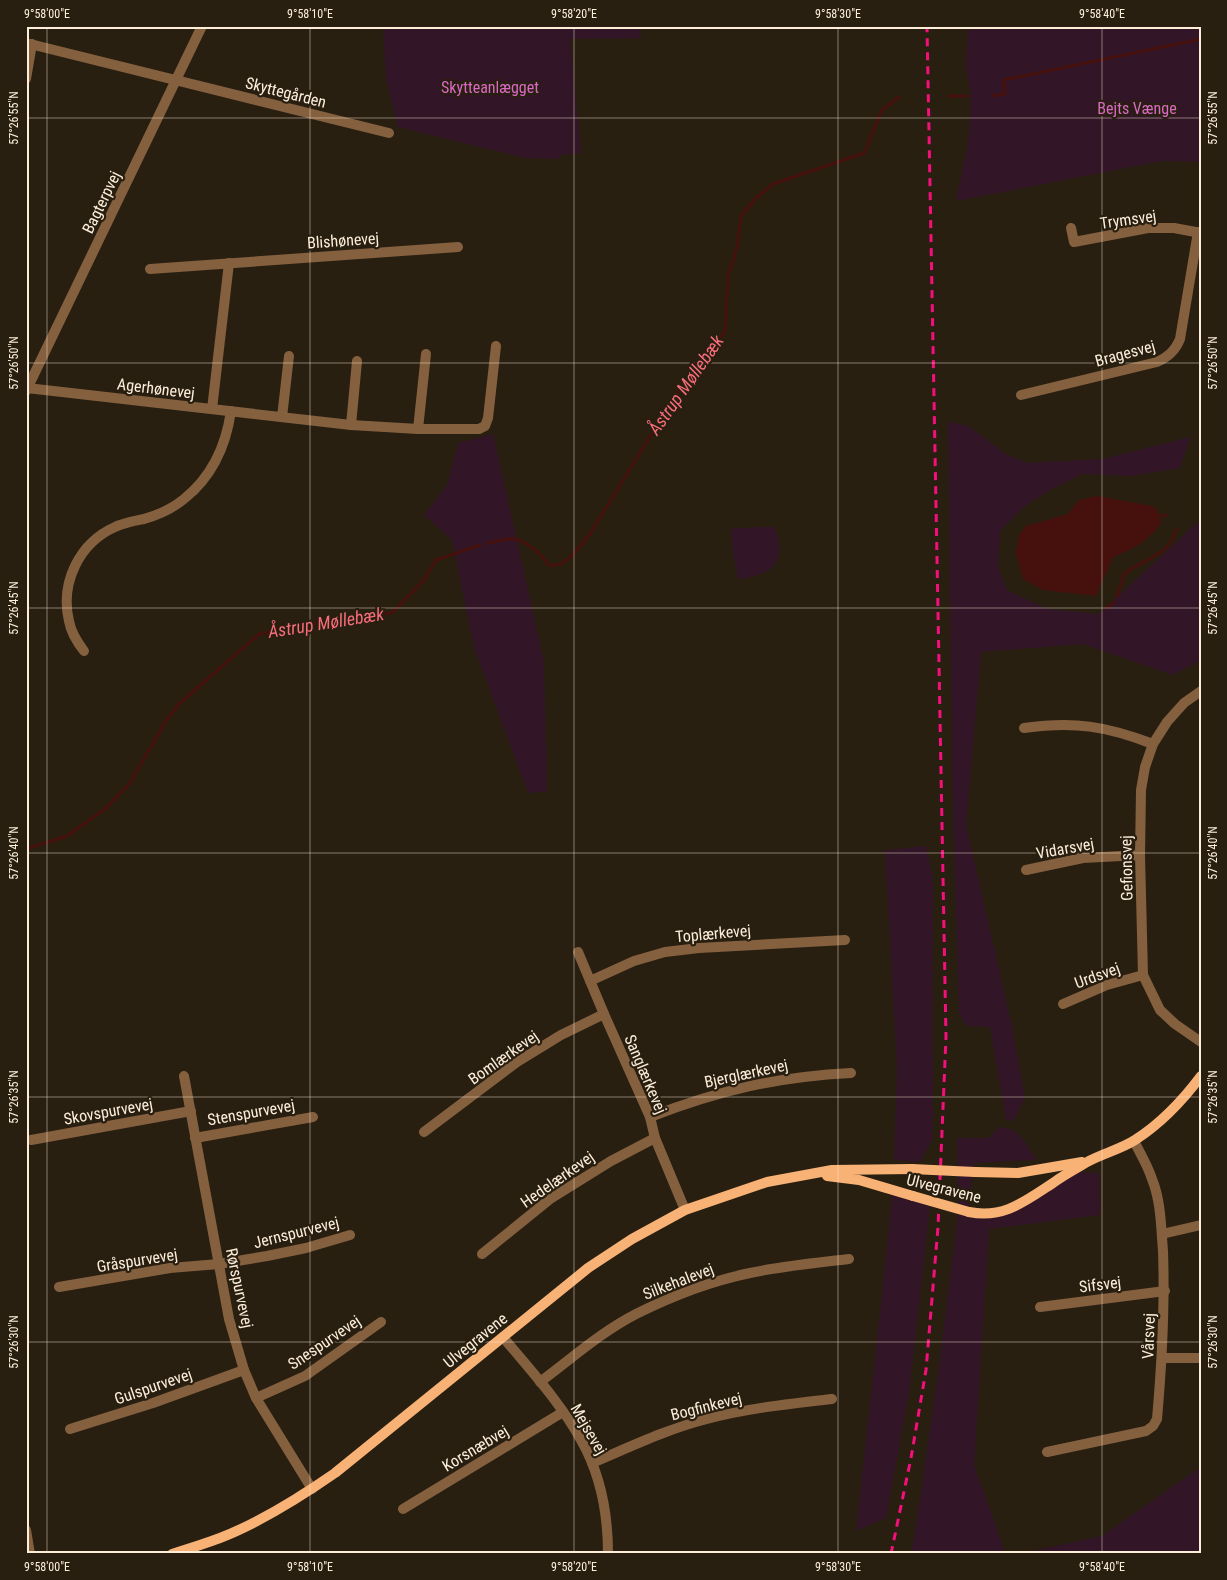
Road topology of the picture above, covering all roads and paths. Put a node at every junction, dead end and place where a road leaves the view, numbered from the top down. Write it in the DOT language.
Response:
graph roads {
  1 [pos="202,26"];
  2 [pos="29,43"];
  3 [pos="26,79"];
  4 [pos="176,80"];
  5 [pos="389,132"];
  6 [pos="1071,228"];
  7 [pos="1199,232"];
  8 [pos="458,247"];
  9 [pos="229,263"];
  10 [pos="150,269"];
  11 [pos="496,346"];
  12 [pos="426,354"];
  13 [pos="289,356"];
  14 [pos="357,361"];
  15 [pos="28,386"];
  16 [pos="1021,395"];
  17 [pos="212,409"];
  18 [pos="231,411"];
  19 [pos="282,417"];
  20 [pos="351,425"];
  21 [pos="418,429"];
  22 [pos="84,651"];
  23 [pos="1201,691"];
  24 [pos="1024,728"];
  25 [pos="1153,744"];
  26 [pos="1140,855"];
  27 [pos="1026,870"];
  28 [pos="845,940"];
  29 [pos="578,952"];
  30 [pos="1143,975"];
  31 [pos="590,981"];
  32 [pos="1063,1004"];
  33 [pos="604,1014"];
  34 [pos="1201,1042"];
  35 [pos="851,1072"];
  36 [pos="184,1076"];
  37 [pos="1201,1076"];
  38 [pos="191,1111"];
  39 [pos="313,1117"];
  40 [pos="650,1117"];
  41 [pos="424,1132"];
  42 [pos="195,1138"];
  43 [pos="655,1138"];
  44 [pos="31,1140"];
  45 [pos="1134,1141"];
  46 [pos="1090,1160"];
  47 [pos="808,1174"];
  48 [pos="684,1210"];
  49 [pos="1201,1225"];
  50 [pos="1162,1234"];
  51 [pos="350,1235"];
  52 [pos="482,1254"];
  53 [pos="849,1259"];
  54 [pos="219,1264"];
  55 [pos="59,1288"];
  56 [pos="1164,1291"];
  57 [pos="1040,1307"];
  58 [pos="381,1322"];
  59 [pos="503,1337"];
  60 [pos="1163,1358"];
  61 [pos="1201,1358"];
  62 [pos="244,1370"];
  63 [pos="540,1382"];
  64 [pos="256,1398"];
  65 [pos="832,1399"];
  66 [pos="563,1412"];
  67 [pos="70,1429"];
  68 [pos="1047,1452"];
  69 [pos="592,1463"];
  70 [pos="312,1489"];
  71 [pos="403,1509"];
  72 [pos="26,1530"];
  73 [pos="30,1554"];
  74 [pos="172,1554"];
  75 [pos="608,1554"];
  1 -- 4 [label="street, Bagterpvej"];
  2 -- 3 [label="street"];
  2 -- 4 [label="street, Skyttegården"];
  4 -- 5 [label="street, Skyttegården"];
  4 -- 15 [label="street, Bagterpvej"];
  6 -- 7 [label="street, Trymsvej"];
  7 -- 16 [label="street, Bragesvej"];
  8 -- 9 [label="street, Blishønevej"];
  9 -- 10 [label="street, Blishønevej"];
  9 -- 17 [label="street"];
  11 -- 21 [label="street, Agerhønevej"];
  12 -- 21 [label="street"];
  13 -- 19 [label="street"];
  14 -- 20 [label="street"];
  15 -- 17 [label="street, Agerhønevej"];
  17 -- 18 [label="street, Agerhønevej"];
  18 -- 19 [label="street, Agerhønevej"];
  18 -- 22 [label="street"];
  19 -- 20 [label="street, Agerhønevej"];
  20 -- 21 [label="street, Agerhønevej"];
  23 -- 25 [label="street, Gefionsvej"];
  24 -- 25 [label="street"];
  25 -- 26 [label="street, Gefionsvej"];
  26 -- 27 [label="street, Vidarsvej"];
  26 -- 30 [label="street, Gefionsvej"];
  28 -- 31 [label="street, Toplærkevej"];
  29 -- 31 [label="street, Sanglærkevej"];
  30 -- 32 [label="street, Urdsvej"];
  30 -- 34 [label="street, Gefionsvej"];
  31 -- 33 [label="street, Sanglærkevej"];
  33 -- 40 [label="street, Sanglærkevej"];
  33 -- 41 [label="street, Bomlærkevej"];
  35 -- 40 [label="street, Bjerglærkevej"];
  36 -- 38 [label="street, Rørspurvevej"];
  37 -- 45 [label="street, Ulvegravene"];
  38 -- 42 [label="street, Rørspurvevej"];
  38 -- 44 [label="street, Skovspurvevej"];
  39 -- 42 [label="street, Stenspurvevej"];
  40 -- 43 [label="street, Sanglærkevej"];
  42 -- 54 [label="street, Rørspurvevej"];
  43 -- 48 [label="street, Sanglærkevej"];
  43 -- 52 [label="street, Hedelærkevej"];
  45 -- 46 [label="street, Ulvegravene"];
  45 -- 50 [label="street, Vårsvej"];
  46 -- 47 [label="street, Ulvegravene, bridge"];
  46 -- 47 [label="street, Ulvegravene, bridge"];
  47 -- 48 [label="street, Ulvegravene"];
  48 -- 59 [label="street, Ulvegravene"];
  49 -- 50 [label="street"];
  50 -- 56 [label="street, Vårsvej"];
  51 -- 54 [label="street, Jernspurvevej"];
  53 -- 63 [label="street, Silkehalevej"];
  54 -- 55 [label="street, Gråspurvevej"];
  54 -- 62 [label="street, Rørspurvevej"];
  56 -- 57 [label="street, Sifsvej"];
  56 -- 60 [label="street, Vårsvej"];
  58 -- 64 [label="street, Snespurvevej"];
  59 -- 63 [label="street, Mejsevej"];
  59 -- 70 [label="street, Ulvegravene"];
  60 -- 61 [label="street"];
  60 -- 68 [label="street, Vårsvej"];
  62 -- 64 [label="street, Rørspurvevej"];
  62 -- 67 [label="street, Gulspurvevej"];
  63 -- 66 [label="street, Mejsevej"];
  64 -- 70 [label="street, Rørspurvevej"];
  65 -- 69 [label="street, Bogfinkevej"];
  66 -- 69 [label="street, Mejsevej"];
  66 -- 71 [label="street, Korsnæbvej"];
  69 -- 75 [label="street, Mejsevej"];
  70 -- 74 [label="street, Ulvegravene"];
  72 -- 73 [label="street"];
}
